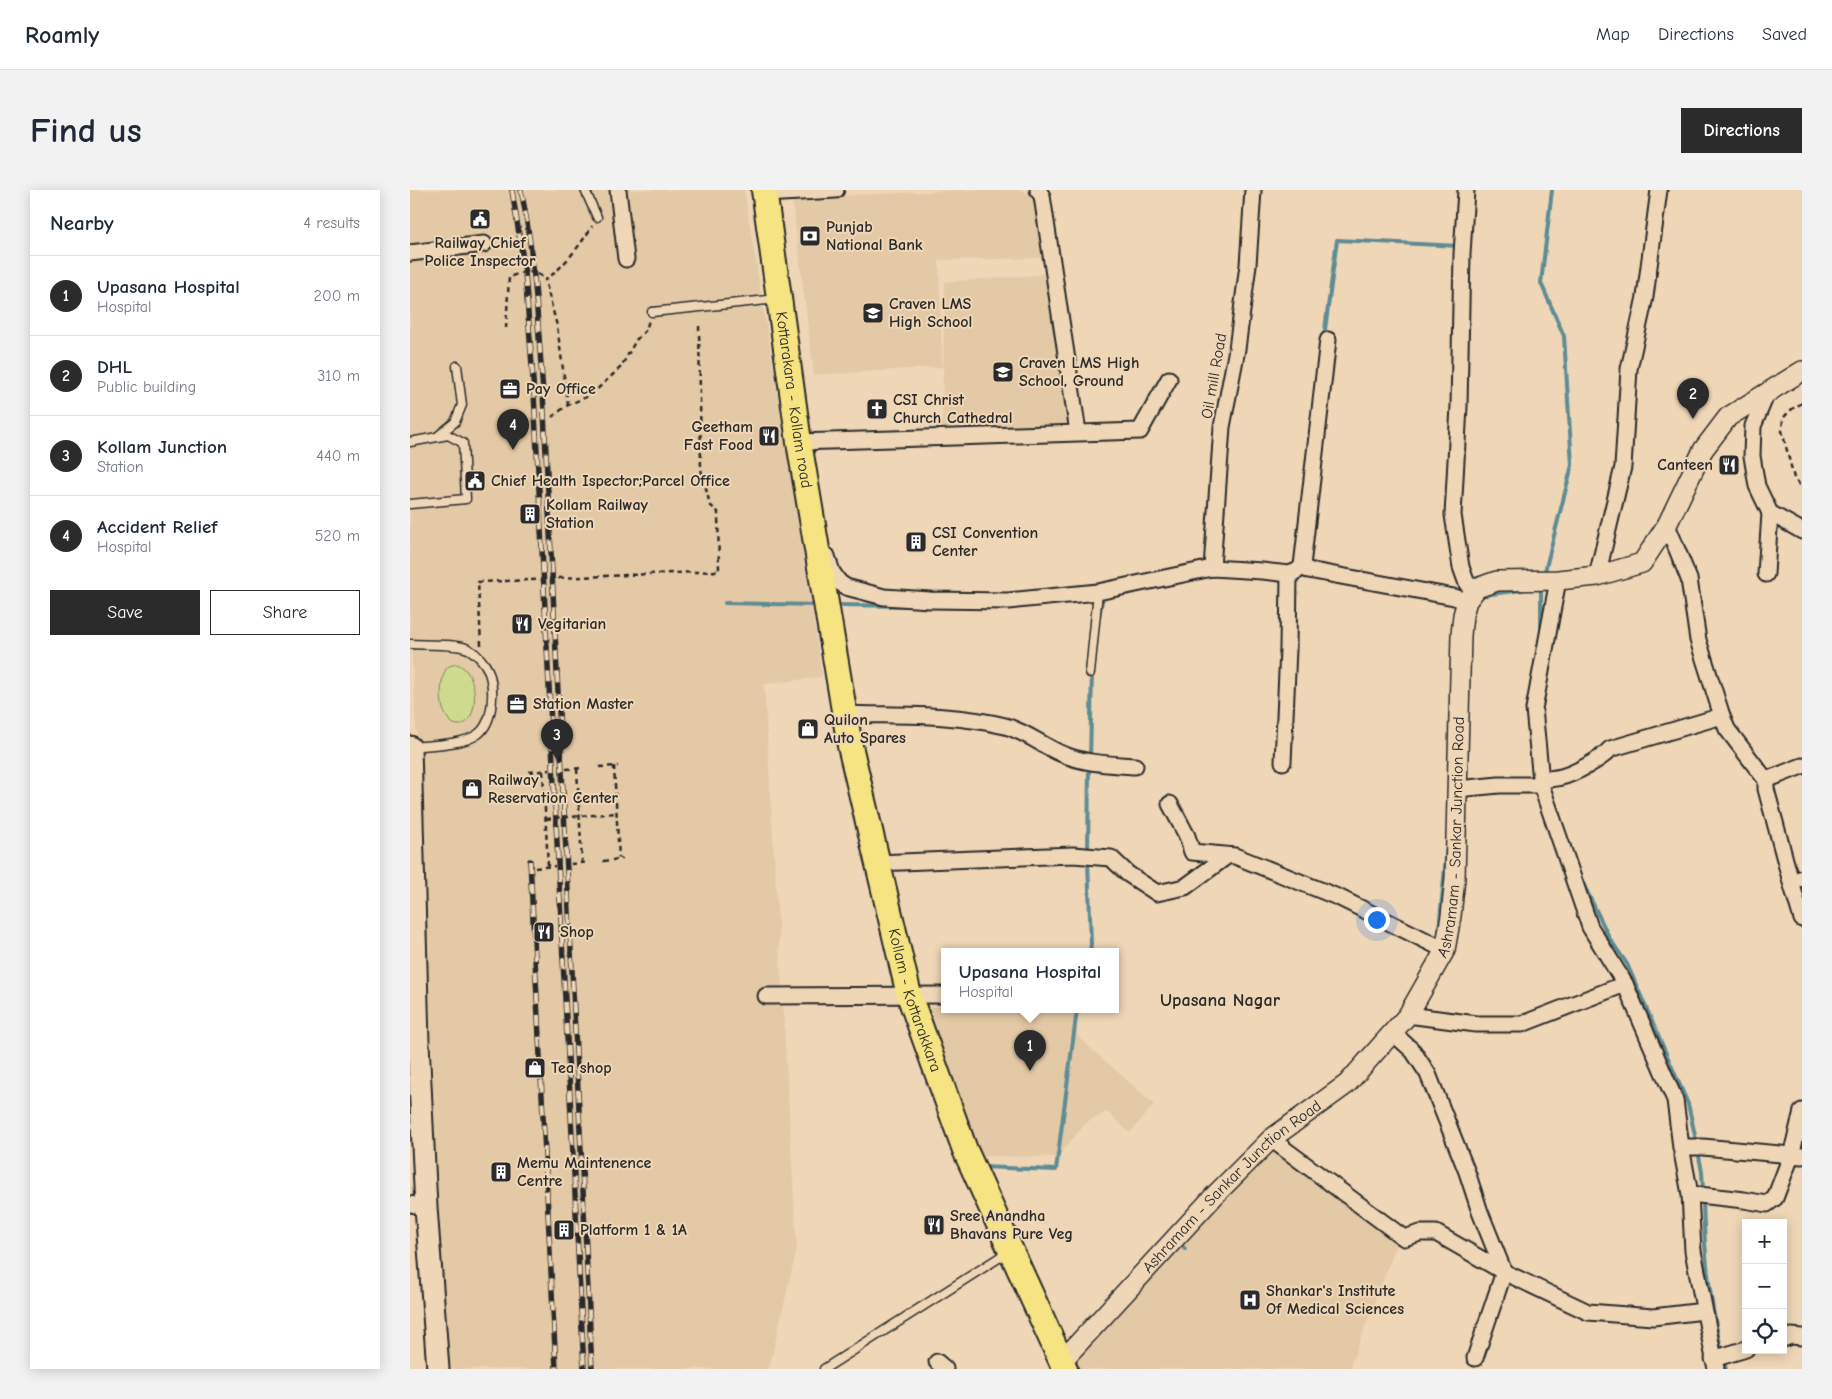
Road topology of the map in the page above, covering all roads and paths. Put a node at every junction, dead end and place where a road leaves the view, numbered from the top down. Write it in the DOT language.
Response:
graph roads {
  1 [pos="585,190"];
  2 [pos="618,190"];
  3 [pos="836,190"];
  4 [pos="1038,190"];
  5 [pos="1253,190"];
  6 [pos="1466,190"];
  7 [pos="1659,190"];
  8 [pos="764,192"];
  9 [pos="597,216"];
  10 [pos="484,244"];
  11 [pos="410,253"];
  12 [pos="626,259"];
  13 [pos="545,280"];
  14 [pos="779,299"];
  15 [pos="652,312"];
  16 [pos="699,325"];
  17 [pos="506,328"];
  18 [pos="1328,340"];
  19 [pos="457,366"];
  20 [pos="1802,371"];
  21 [pos="1169,379"];
  22 [pos="1767,393"];
  23 [pos="1802,404"];
  24 [pos="568,405"];
  25 [pos="552,417"];
  26 [pos="1078,432"];
  27 [pos="436,438"];
  28 [pos="410,442"];
  29 [pos="799,442"];
  30 [pos="1802,489"];
  31 [pos="410,504"];
  32 [pos="1770,512"];
  33 [pos="1667,525"];
  34 [pos="814,528"];
  35 [pos="1802,532"];
  36 [pos="1302,566"];
  37 [pos="1212,568"];
  38 [pos="1289,574"];
  39 [pos="1766,574"];
  40 [pos="1597,576"];
  41 [pos="1558,580"];
  42 [pos="1098,592"];
  43 [pos="1472,594"];
  44 [pos="827,605"];
  45 [pos="410,644"];
  46 [pos="480,659"];
  47 [pos="1090,674"];
  48 [pos="845,714"];
  49 [pos="1722,716"];
  50 [pos="410,747"];
  51 [pos="1283,762"];
  52 [pos="614,766"];
  53 [pos="618,766"];
  54 [pos="1135,766"];
  55 [pos="1802,766"];
  56 [pos="599,767"];
  57 [pos="584,768"];
  58 [pos="566,769"];
  59 [pos="577,769"];
  60 [pos="550,770"];
  61 [pos="543,771"];
  62 [pos="529,772"];
  63 [pos="1547,780"];
  64 [pos="1766,780"];
  65 [pos="1457,789"];
  66 [pos="1170,804"];
  67 [pos="616,813"];
  68 [pos="580,816"];
  69 [pos="546,819"];
  70 [pos="1227,856"];
  71 [pos="603,861"];
  72 [pos="589,862"];
  73 [pos="582,863"];
  74 [pos="877,863"];
  75 [pos="571,864"];
  76 [pos="555,866"];
  77 [pos="548,867"];
  78 [pos="535,868"];
  79 [pos="1796,880"];
  80 [pos="412,885"];
  81 [pos="1802,919"];
  82 [pos="1445,950"];
  83 [pos="1624,984"];
  84 [pos="909,995"];
  85 [pos="941,995"];
  86 [pos="766,996"];
  87 [pos="1408,1015"];
  88 [pos="1393,1033"];
  89 [pos="1802,1111"];
  90 [pos="1271,1139"];
  91 [pos="1692,1147"];
  92 [pos="1797,1156"];
  93 [pos="1699,1195"];
  94 [pos="418,1206"];
  95 [pos="1010,1251"];
  96 [pos="1504,1272"];
  97 [pos="1704,1311"];
  98 [pos="1802,1337"];
  99 [pos="1787,1338"];
  100 [pos="1742,1351"];
  101 [pos="1475,1358"];
  102 [pos="1714,1364"];
  103 [pos="1061,1366"];
  104 [pos="438,1369"];
  105 [pos="824,1369"];
  1 -- 9 [label="lane"];
  2 -- 12 [label="street"];
  3 -- 8 [label="street"];
  4 -- 26 [label="street"];
  5 -- 37 [label="street, Oil mill Road"];
  6 -- 43 [label="street"];
  7 -- 40 [label="street"];
  8 -- 14 [label="main road, Kottarakara - Kollam road"];
  9 -- 13 [label="path"];
  10 -- 11 [label="street"];
  13 -- 17 [label="path"];
  13 -- 24 [label="path"];
  14 -- 15 [label="lane"];
  14 -- 29 [label="main road, Kottarakara - Kollam road"];
  15 -- 24 [label="path"];
  16 -- 46 [label="path, bridge"];
  18 -- 36 [label="street"];
  19 -- 27 [label="lane"];
  20 -- 22 [label="street"];
  21 -- 26 [label="street"];
  22 -- 32 [label="street"];
  22 -- 33 [label="street"];
  23 -- 30 [label="path"];
  24 -- 25 [label="path"];
  26 -- 29 [label="street"];
  27 -- 28 [label="lane"];
  27 -- 31 [label="lane"];
  29 -- 34 [label="main road, Kottarakara - Kollam road"];
  32 -- 35 [label="street"];
  32 -- 39 [label="street"];
  33 -- 40 [label="street"];
  33 -- 49 [label="street"];
  34 -- 42 [label="street"];
  34 -- 44 [label="main road, Kottarakara - Kollam road"];
  36 -- 38 [label="street"];
  36 -- 43 [label="street"];
  37 -- 38 [label="street"];
  37 -- 42 [label="street"];
  38 -- 51 [label="street"];
  40 -- 41 [label="street"];
  41 -- 43 [label="street"];
  41 -- 63 [label="street"];
  42 -- 47 [label="lane"];
  43 -- 65 [label="street, Ashramam - Sankar Junction Road"];
  44 -- 48 [label="main road, Kollam - Kottarakkara"];
  45 -- 46 [label="lane"];
  46 -- 50 [label="lane"];
  48 -- 54 [label="street"];
  48 -- 74 [label="main road, Kollam - Kottarakkara"];
  49 -- 63 [label="street"];
  49 -- 64 [label="street"];
  50 -- 80 [label="main road"];
  52 -- 53 [label="path"];
  52 -- 56 [label="path"];
  52 -- 67 [label="path"];
  55 -- 64 [label="street"];
  57 -- 59 [label="path"];
  58 -- 59 [label="path"];
  59 -- 68 [label="path"];
  60 -- 61 [label="path"];
  61 -- 62 [label="path"];
  61 -- 69 [label="path"];
  63 -- 65 [label="street"];
  63 -- 83 [label="street"];
  64 -- 79 [label="street"];
  65 -- 82 [label="street, Ashramam - Sankar Junction Road"];
  66 -- 70 [label="street"];
  67 -- 68 [label="path, bridge"];
  67 -- 71 [label="path"];
  68 -- 69 [label="path, bridge"];
  68 -- 73 [label="path"];
  69 -- 77 [label="path"];
  70 -- 74 [label="street"];
  70 -- 82 [label="street"];
  72 -- 73 [label="path"];
  73 -- 75 [label="path"];
  74 -- 84 [label="main road, Kollam - Kottarakkara"];
  76 -- 77 [label="path"];
  77 -- 78 [label="path"];
  79 -- 81 [label="street"];
  80 -- 94 [label="main road"];
  82 -- 87 [label="street, Ashramam - Sankar Junction Road"];
  83 -- 87 [label="street"];
  83 -- 91 [label="street"];
  84 -- 85 [label="street"];
  84 -- 86 [label="street"];
  84 -- 95 [label="main road, Kollam - Kottarakkara"];
  87 -- 88 [label="street, Ashramam - Sankar Junction Road"];
  88 -- 90 [label="street, Ashramam - Sankar Junction Road"];
  88 -- 96 [label="street"];
  89 -- 92 [label="street"];
  90 -- 96 [label="street"];
  90 -- 103 [label="street, Ashramam - Sankar Junction Road"];
  91 -- 92 [label="street"];
  91 -- 93 [label="street"];
  92 -- 93 [label="street"];
  93 -- 97 [label="street"];
  94 -- 104 [label="main road"];
  95 -- 103 [label="main road, Kollam - Kottarakkara"];
  95 -- 105 [label="lane"];
  96 -- 97 [label="street"];
  96 -- 101 [label="street"];
  97 -- 102 [label="street"];
  98 -- 99 [label="street"];
  100 -- 102 [label="street"];
}
